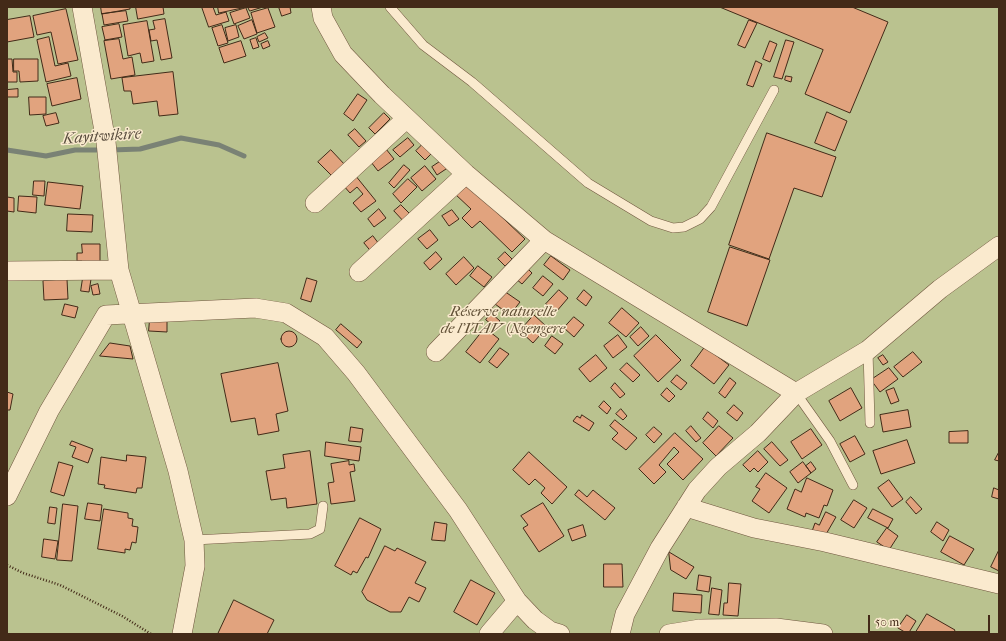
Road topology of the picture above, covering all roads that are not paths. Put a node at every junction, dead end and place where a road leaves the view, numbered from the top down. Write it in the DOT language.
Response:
graph roads {
  1 [pos="82,7"];
  2 [pos="321,7"];
  3 [pos="390,7"];
  4 [pos="774,90"];
  5 [pos="406,119"];
  6 [pos="466,174"];
  7 [pos="315,203"];
  8 [pos="544,240"];
  9 [pos="999,246"];
  10 [pos="119,270"];
  11 [pos="7,271"];
  12 [pos="359,272"];
  13 [pos="131,312"];
  14 [pos="868,350"];
  15 [pos="436,352"];
  16 [pos="796,394"];
  17 [pos="870,423"];
  18 [pos="853,485"];
  19 [pos="7,496"];
  20 [pos="323,506"];
  21 [pos="686,507"];
  22 [pos="194,540"];
  23 [pos="999,584"];
  24 [pos="517,601"];
  25 [pos="700,631"];
  26 [pos="182,634"];
  27 [pos="489,634"];
  28 [pos="560,634"];
  29 [pos="620,634"];
  30 [pos="669,634"];
  31 [pos="823,634"];
  1 -- 10 [label="street"];
  2 -- 5 [label="street"];
  3 -- 4 [label="lane"];
  5 -- 6 [label="street"];
  5 -- 7 [label="street"];
  6 -- 8 [label="street"];
  6 -- 12 [label="street"];
  8 -- 15 [label="street"];
  8 -- 16 [label="street"];
  9 -- 14 [label="street"];
  10 -- 11 [label="street"];
  10 -- 13 [label="street"];
  13 -- 19 [label="street"];
  13 -- 22 [label="street"];
  13 -- 24 [label="street"];
  14 -- 16 [label="street"];
  14 -- 17 [label="lane"];
  16 -- 18 [label="lane"];
  16 -- 21 [label="street"];
  20 -- 22 [label="lane"];
  21 -- 23 [label="street"];
  21 -- 29 [label="street"];
  22 -- 26 [label="street"];
  24 -- 27 [label="street"];
  24 -- 28 [label="street"];
  25 -- 30 [label="street"];
  25 -- 31 [label="street"];
}
